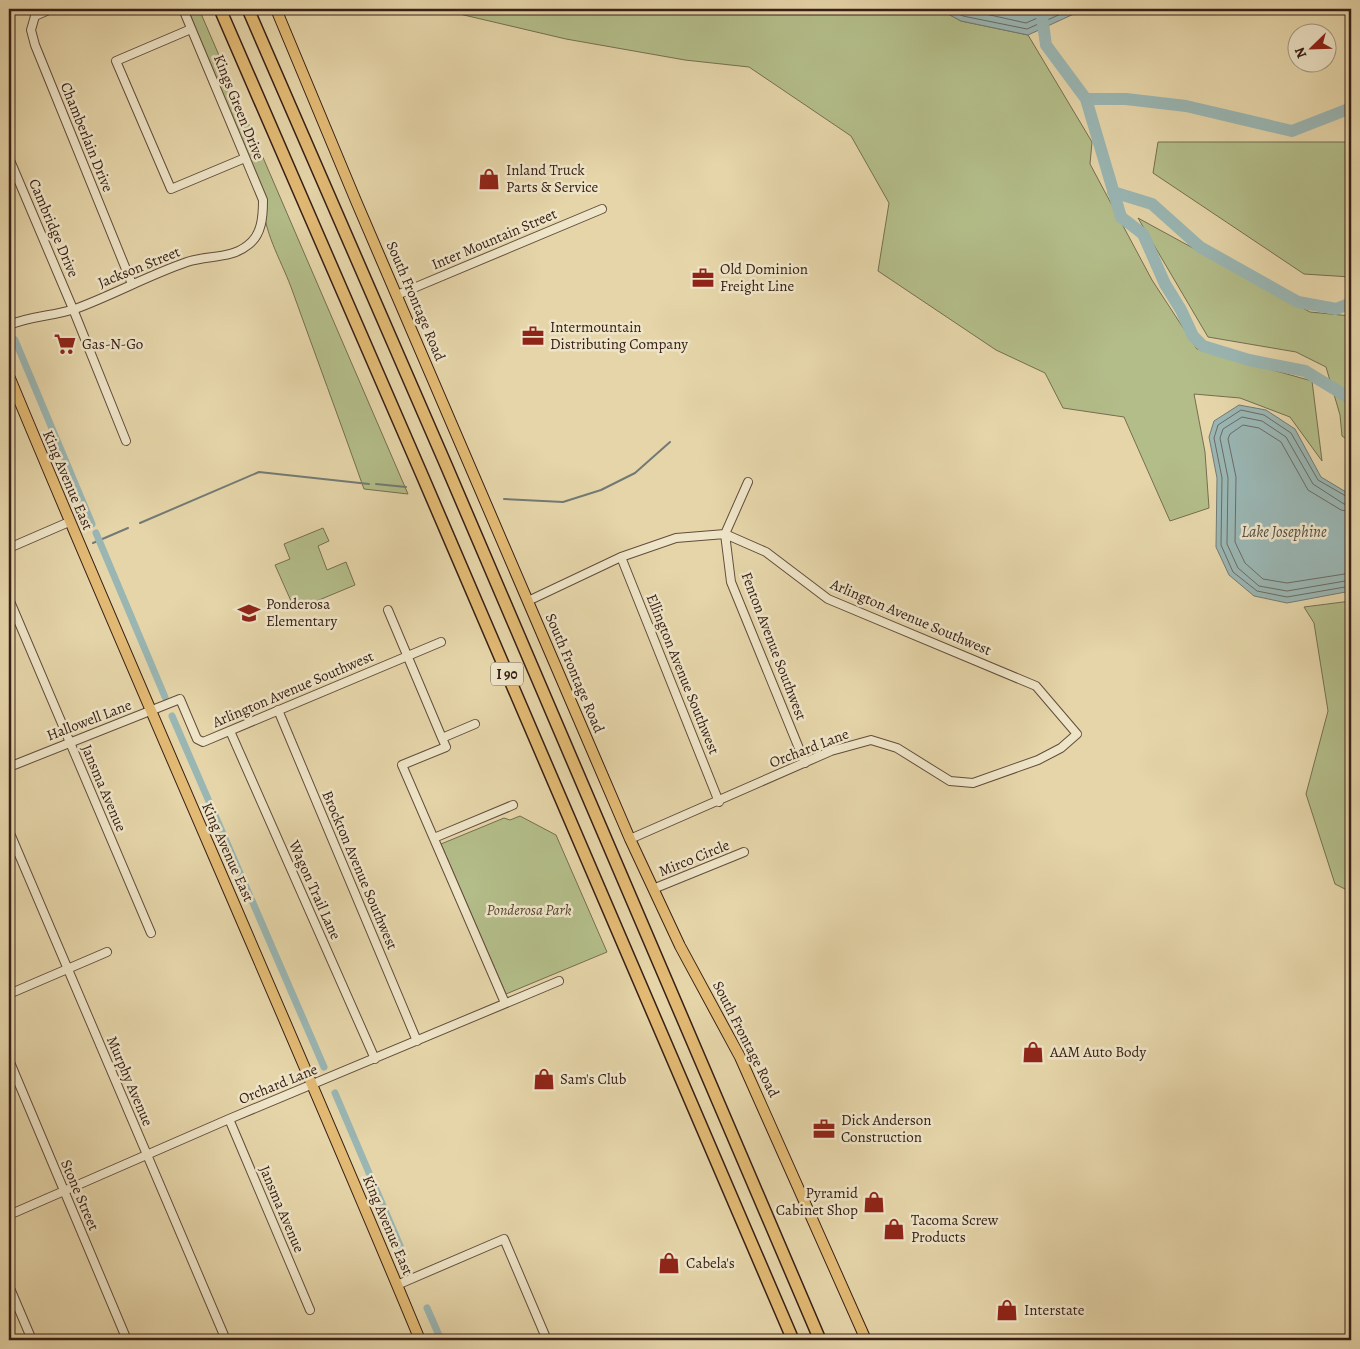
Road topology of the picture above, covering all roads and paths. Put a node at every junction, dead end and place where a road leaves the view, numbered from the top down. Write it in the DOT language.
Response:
graph roads {
  1 [pos="51,9"];
  2 [pos="183,9"];
  3 [pos="220,9"];
  4 [pos="248,9"];
  5 [pos="276,9"];
  6 [pos="192,29"];
  7 [pos="9,158"];
  8 [pos="245,158"];
  9 [pos="602,209"];
  10 [pos="263,218"];
  11 [pos="132,284"];
  12 [pos="398,295"];
  13 [pos="74,309"];
  14 [pos="9,325"];
  15 [pos="9,376"];
  16 [pos="126,441"];
  17 [pos="748,482"];
  18 [pos="69,522"];
  19 [pos="725,534"];
  20 [pos="9,548"];
  21 [pos="621,558"];
  22 [pos="9,598"];
  23 [pos="528,601"];
  24 [pos="388,610"];
  25 [pos="441,642"];
  26 [pos="407,656"];
  27 [pos="180,699"];
  28 [pos="278,710"];
  29 [pos="151,711"];
  30 [pos="475,724"];
  31 [pos="230,731"];
  32 [pos="1076,734"];
  33 [pos="442,738"];
  34 [pos="70,742"];
  35 [pos="805,763"];
  36 [pos="9,767"];
  37 [pos="719,802"];
  38 [pos="513,805"];
  39 [pos="9,831"];
  40 [pos="434,838"];
  41 [pos="630,839"];
  42 [pos="744,852"];
  43 [pos="654,889"];
  44 [pos="151,933"];
  45 [pos="107,952"];
  46 [pos="68,969"];
  47 [pos="559,981"];
  48 [pos="9,994"];
  49 [pos="505,1003"];
  50 [pos="417,1041"];
  51 [pos="375,1059"];
  52 [pos="9,1060"];
  53 [pos="314,1085"];
  54 [pos="229,1119"];
  55 [pos="146,1155"];
  56 [pos="63,1191"];
  57 [pos="9,1215"];
  58 [pos="791,1272"];
  59 [pos="766,1277"];
  60 [pos="397,1285"];
  61 [pos="9,1286"];
  62 [pos="310,1310"];
  63 [pos="32,1340"];
  64 [pos="127,1340"];
  65 [pos="226,1340"];
  66 [pos="420,1340"];
  67 [pos="547,1340"];
  68 [pos="785,1340"];
  69 [pos="793,1340"];
  70 [pos="820,1340"];
  71 [pos="827,1340"];
  72 [pos="866,1340"];
  1 -- 11 [label="street, Chamberlain Drive"];
  2 -- 6 [label="street, Kings Green Drive"];
  3 -- 59 [label="highway, I 90"];
  4 -- 58 [label="highway, I 90"];
  5 -- 12 [label="main road, South Frontage Road"];
  6 -- 8 [label="street, Kings Green Drive"];
  6 -- 8 [label="street"];
  7 -- 13 [label="street, Cambridge Drive"];
  8 -- 10 [label="street, Kings Green Drive"];
  9 -- 12 [label="street, Inter Mountain Street"];
  10 -- 11 [label="street, Jackson Street"];
  11 -- 13 [label="street, Jackson Street"];
  12 -- 23 [label="main road, South Frontage Road"];
  13 -- 14 [label="street, Jackson Street"];
  13 -- 16 [label="street, Cambridge Drive"];
  15 -- 18 [label="main road, King Avenue East"];
  17 -- 19 [label="street"];
  18 -- 20 [label="street"];
  18 -- 29 [label="main road, King Avenue East"];
  19 -- 21 [label="street, Arlington Avenue Southwest"];
  19 -- 32 [label="street, Arlington Avenue Southwest"];
  19 -- 35 [label="street, Fenton Avenue Southwest"];
  21 -- 23 [label="street, Arlington Avenue Southwest"];
  21 -- 37 [label="street, Ellington Avenue Southwest"];
  22 -- 34 [label="street, Jansma Avenue"];
  23 -- 41 [label="main road, South Frontage Road"];
  24 -- 26 [label="street"];
  25 -- 26 [label="street, Arlington Avenue Southwest"];
  26 -- 28 [label="street, Arlington Avenue Southwest"];
  26 -- 33 [label="street"];
  27 -- 29 [label="street, Hallowell Lane"];
  27 -- 31 [label="street, Arlington Avenue Southwest"];
  28 -- 31 [label="street, Arlington Avenue Southwest"];
  28 -- 50 [label="street, Brockton Avenue Southwest"];
  29 -- 34 [label="street, Hallowell Lane"];
  29 -- 53 [label="main road, King Avenue East"];
  30 -- 33 [label="street"];
  31 -- 51 [label="street, Wagon Trail Lane"];
  32 -- 35 [label="street, Orchard Lane"];
  33 -- 40 [label="street"];
  34 -- 36 [label="street, Hallowell Lane"];
  34 -- 44 [label="street, Jansma Avenue"];
  35 -- 37 [label="street, Orchard Lane"];
  37 -- 41 [label="street, Orchard Lane"];
  38 -- 40 [label="street"];
  39 -- 46 [label="street, Murphy Avenue"];
  40 -- 49 [label="street"];
  41 -- 43 [label="main road, South Frontage Road"];
  42 -- 43 [label="street, Mirco Circle"];
  43 -- 72 [label="main road, South Frontage Road"];
  45 -- 46 [label="street"];
  46 -- 48 [label="street"];
  46 -- 55 [label="street, Murphy Avenue"];
  47 -- 49 [label="street, Orchard Lane"];
  49 -- 50 [label="street, Orchard Lane"];
  50 -- 51 [label="street, Orchard Lane"];
  51 -- 53 [label="street, Orchard Lane"];
  52 -- 56 [label="street, Stone Street"];
  53 -- 54 [label="street, Orchard Lane"];
  53 -- 60 [label="main road, King Avenue East"];
  54 -- 55 [label="street, Orchard Lane"];
  54 -- 62 [label="street, Jansma Avenue"];
  55 -- 56 [label="street, Orchard Lane"];
  55 -- 65 [label="street, Murphy Avenue"];
  56 -- 57 [label="street, Orchard Lane"];
  56 -- 64 [label="street, Stone Street"];
  58 -- 70 [label="highway, I 90"];
  58 -- 71 [label="highway"];
  59 -- 68 [label="highway"];
  59 -- 69 [label="highway, I 90"];
  60 -- 66 [label="main road, King Avenue East"];
  60 -- 67 [label="street"];
  61 -- 63 [label="street"];
}
